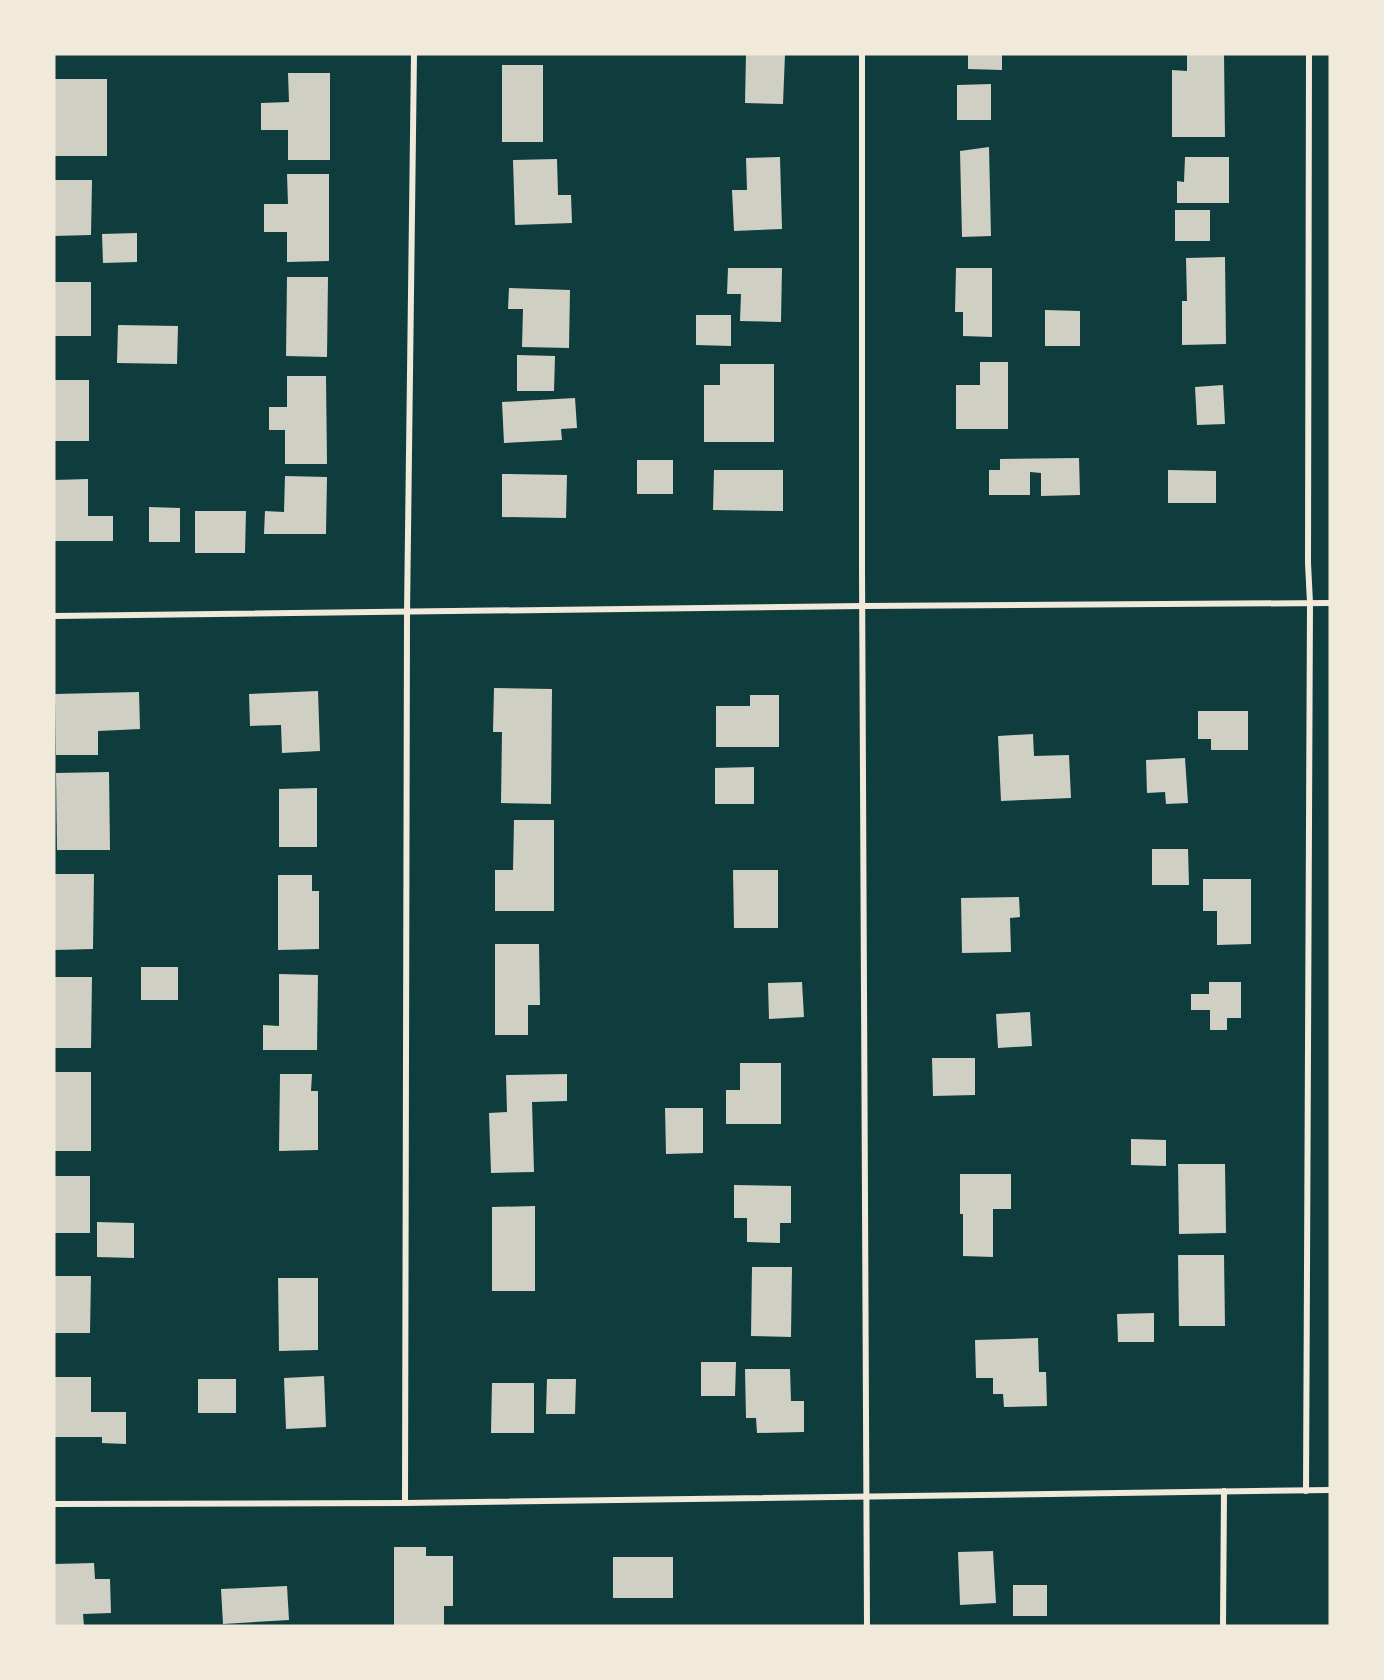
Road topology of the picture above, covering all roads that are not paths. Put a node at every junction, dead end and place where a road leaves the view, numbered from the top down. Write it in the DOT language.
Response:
graph roads {
  1 [pos="414,54"];
  2 [pos="862,54"];
  3 [pos="1309,54"];
  4 [pos="1310,603"];
  5 [pos="1330,603"];
  6 [pos="862,606"];
  7 [pos="407,613"];
  8 [pos="54,616"];
  9 [pos="1330,1490"];
  10 [pos="1224,1491"];
  11 [pos="1306,1491"];
  12 [pos="867,1497"];
  13 [pos="405,1503"];
  14 [pos="54,1504"];
  15 [pos="867,1626"];
  16 [pos="1223,1626"];
  1 -- 7 [label="street"];
  2 -- 6 [label="street"];
  3 -- 4 [label="street"];
  4 -- 5 [label="street"];
  4 -- 6 [label="street"];
  4 -- 11 [label="street"];
  6 -- 7 [label="street"];
  6 -- 12 [label="street"];
  7 -- 8 [label="street"];
  7 -- 13 [label="street"];
  9 -- 11 [label="street"];
  10 -- 11 [label="street"];
  10 -- 12 [label="street"];
  10 -- 16 [label="street"];
  12 -- 13 [label="street"];
  12 -- 15 [label="street"];
  13 -- 14 [label="street"];
}
